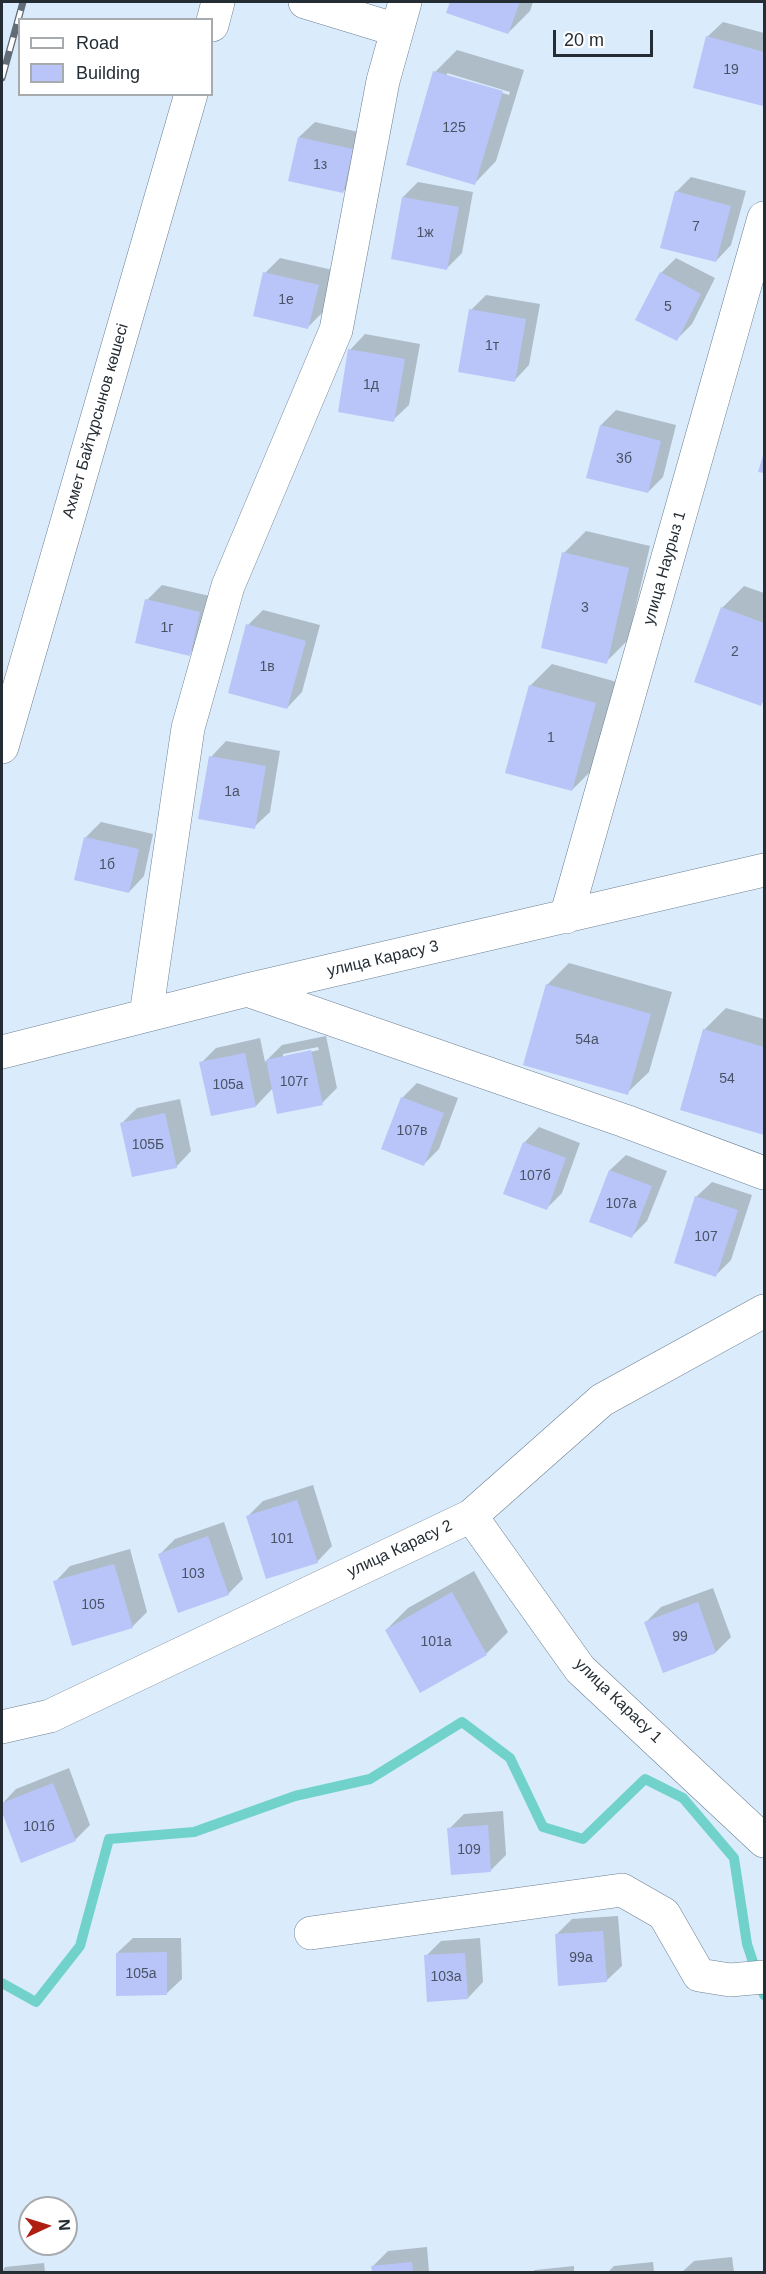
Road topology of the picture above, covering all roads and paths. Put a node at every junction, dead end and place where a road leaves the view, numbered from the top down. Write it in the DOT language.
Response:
graph roads {
  1 [pos="218,2"];
  2 [pos="305,2"];
  3 [pos="401,16"];
  4 [pos="213,21"];
  5 [pos="190,96"];
  6 [pos="765,218"];
  7 [pos="2,747"];
  8 [pos="765,870"];
  9 [pos="566,917"];
  10 [pos="247,990"];
  11 [pos="146,1015"];
  12 [pos="2,1052"];
  13 [pos="765,1173"];
  14 [pos="765,1311"];
  15 [pos="471,1516"];
  16 [pos="2,1727"];
  17 [pos="765,1841"];
  18 [pos="311,1933"];
  19 [pos="765,1977"];
  1 -- 4 [label="street"];
  2 -- 3 [label="street"];
  3 -- 11 [label="street"];
  5 -- 7 [label="street, Ахмет Байтұрсынов көшесі"];
  6 -- 9 [label="street, улица Наурыз 1"];
  8 -- 9 [label="street, улица Карасу 3"];
  9 -- 10 [label="street, улица Карасу 3"];
  10 -- 11 [label="street, улица Карасу 3"];
  10 -- 13 [label="street"];
  11 -- 12 [label="street, улица Карасу 3"];
  14 -- 15 [label="street, улица Карасу 2"];
  15 -- 16 [label="street, улица Карасу 2"];
  15 -- 17 [label="street, улица Карасу 1"];
  18 -- 19 [label="street"];
}
